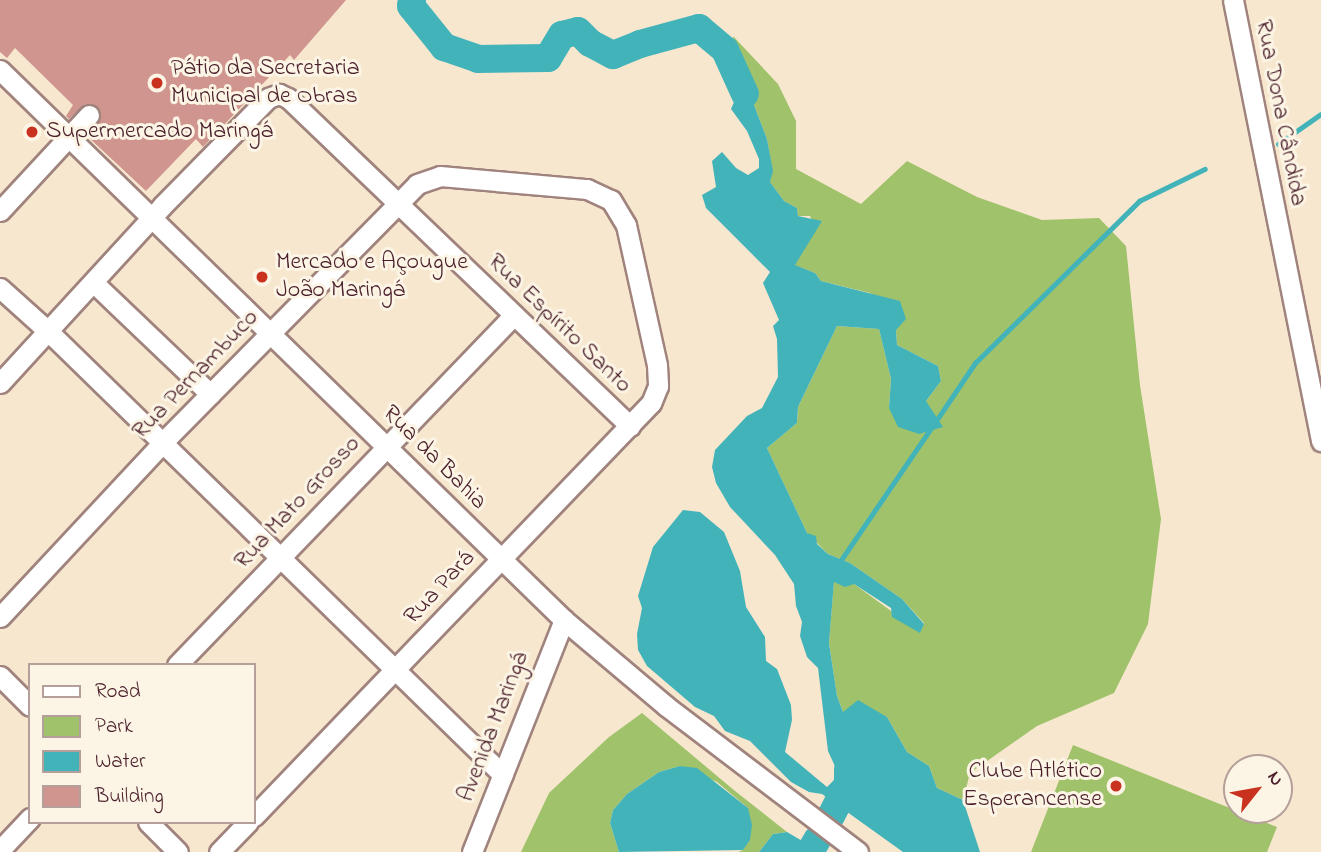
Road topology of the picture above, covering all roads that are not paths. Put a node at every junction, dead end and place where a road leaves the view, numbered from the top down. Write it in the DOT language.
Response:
graph roads {
  1 [pos="1233,0"];
  2 [pos="0,70"];
  3 [pos="89,115"];
  4 [pos="69,137"];
  5 [pos="396,203"];
  6 [pos="0,211"];
  7 [pos="152,217"];
  8 [pos="626,225"];
  9 [pos="94,283"];
  10 [pos="0,288"];
  11 [pos="514,315"];
  12 [pos="49,332"];
  13 [pos="271,332"];
  14 [pos="0,383"];
  15 [pos="210,394"];
  16 [pos="631,426"];
  17 [pos="1321,441"];
  18 [pos="162,443"];
  19 [pos="386,445"];
  20 [pos="501,558"];
  21 [pos="280,559"];
  22 [pos="0,617"];
  23 [pos="564,620"];
  24 [pos="179,663"];
  25 [pos="395,671"];
  26 [pos="0,676"];
  27 [pos="28,704"];
  28 [pos="503,775"];
  29 [pos="256,814"];
  30 [pos="28,820"];
  31 [pos="150,824"];
  32 [pos="246,824"];
  33 [pos="0,850"];
  34 [pos="178,852"];
  35 [pos="219,852"];
  36 [pos="472,852"];
  37 [pos="858,852"];
  1 -- 17 [label="street, Rua Dona Cândida"];
  2 -- 4 [label="street, Rua da Bahia"];
  3 -- 4 [label="street"];
  4 -- 6 [label="street"];
  4 -- 7 [label="street, Rua da Bahia"];
  5 -- 7 [label="street, Rua Espírito Santo"];
  5 -- 8 [label="street, Rua Pernambuco"];
  5 -- 11 [label="street, Rua Espírito Santo"];
  5 -- 13 [label="street, Rua Pernambuco"];
  7 -- 9 [label="street"];
  7 -- 13 [label="street, Rua da Bahia"];
  8 -- 16 [label="street, Rua Pará"];
  9 -- 12 [label="street"];
  9 -- 15 [label="street"];
  10 -- 12 [label="street"];
  11 -- 16 [label="street, Rua Espírito Santo"];
  11 -- 19 [label="street, Rua Mato Grosso"];
  12 -- 14 [label="street"];
  12 -- 18 [label="street"];
  13 -- 15 [label="street, Rua Pernambuco"];
  13 -- 19 [label="street, Rua da Bahia"];
  15 -- 18 [label="street, Rua Pernambuco"];
  16 -- 20 [label="street, Rua Pará"];
  18 -- 21 [label="street"];
  18 -- 22 [label="street, Rua Pernambuco"];
  19 -- 20 [label="street, Rua da Bahia"];
  19 -- 21 [label="street, Rua Mato Grosso"];
  20 -- 23 [label="street, Rua da Bahia"];
  20 -- 25 [label="street, Rua Pará"];
  21 -- 24 [label="street, Rua Mato Grosso"];
  21 -- 25 [label="street"];
  23 -- 28 [label="street, Avenida Maringá"];
  23 -- 37 [label="street, Rua da Bahia"];
  25 -- 28 [label="street"];
  25 -- 29 [label="street, Rua Pará"];
  26 -- 27 [label="street"];
  28 -- 36 [label="street, Avenida Maringá"];
  30 -- 33 [label="street"];
  31 -- 34 [label="street"];
  32 -- 35 [label="street"];
}
